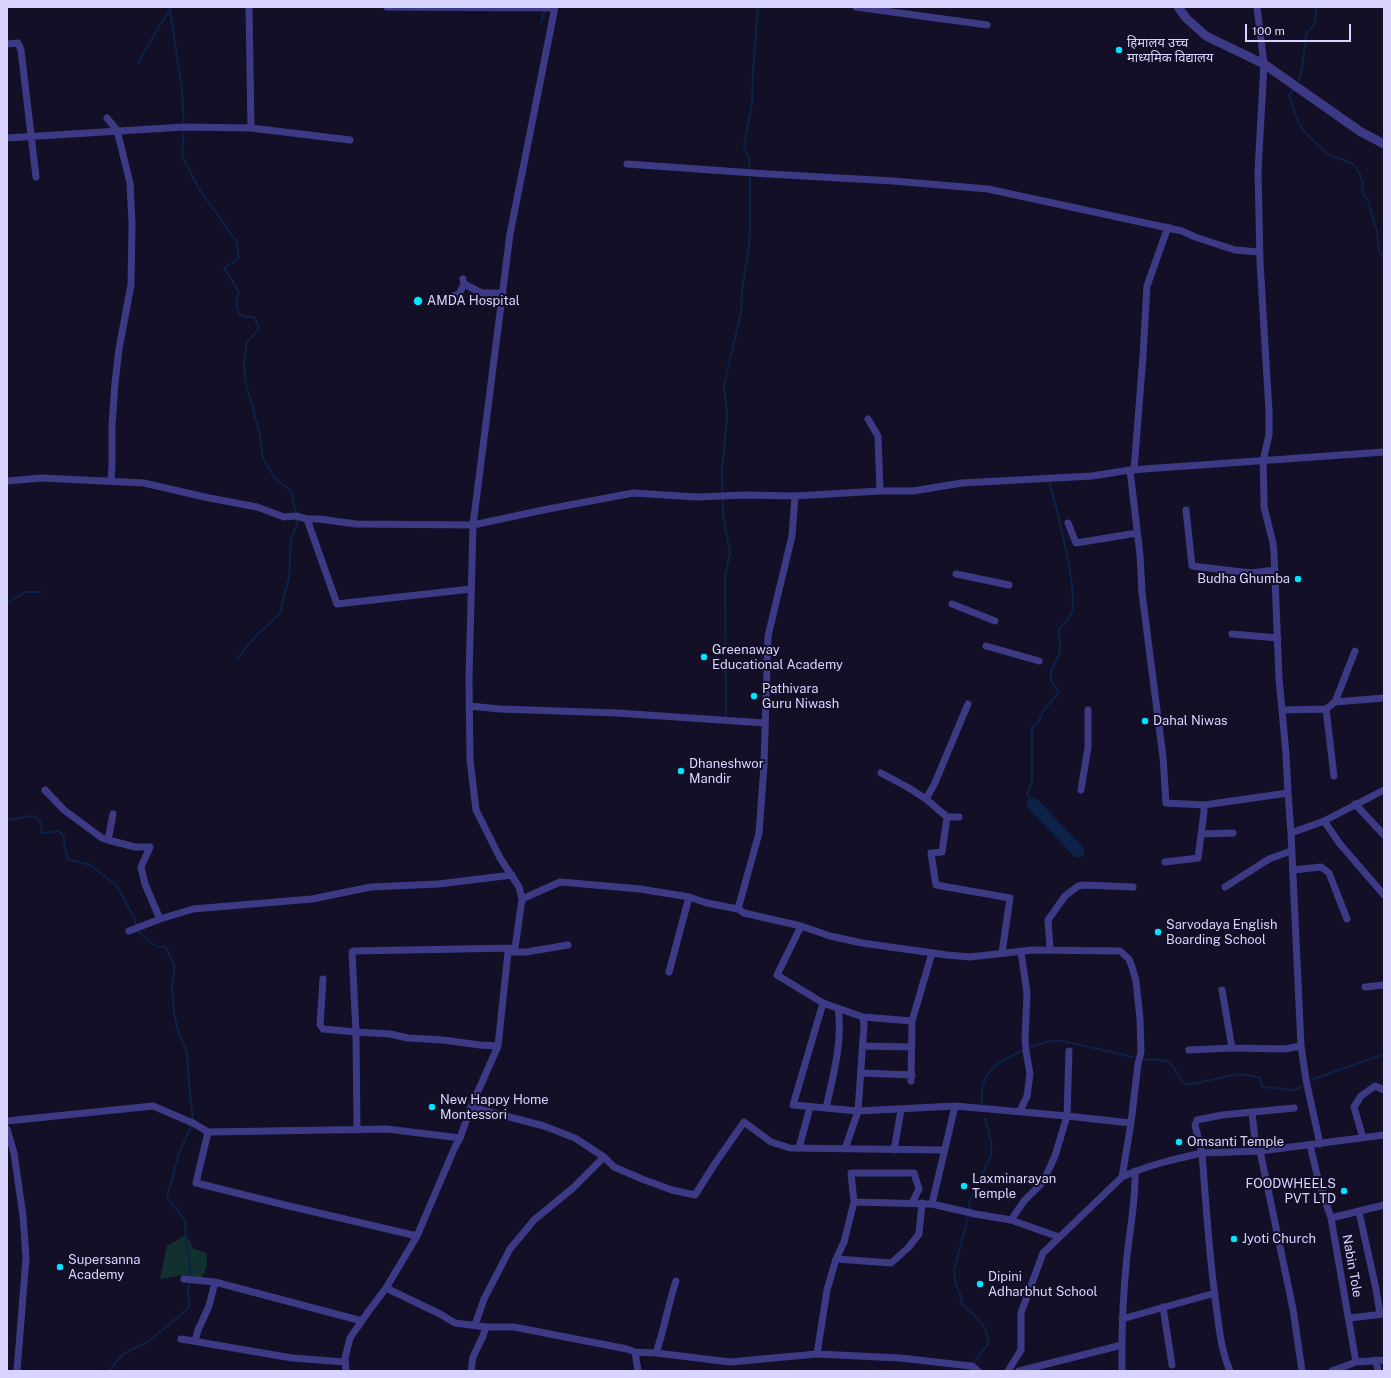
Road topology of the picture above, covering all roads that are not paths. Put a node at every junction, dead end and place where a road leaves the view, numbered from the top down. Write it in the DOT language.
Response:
graph roads {
  1 [pos="249,7"];
  2 [pos="387,7"];
  3 [pos="856,7"];
  4 [pos="1178,7"];
  5 [pos="1257,7"];
  6 [pos="554,8"];
  7 [pos="987,25"];
  8 [pos="7,44"];
  9 [pos="1264,64"];
  10 [pos="106,118"];
  11 [pos="251,128"];
  12 [pos="117,130"];
  13 [pos="32,137"];
  14 [pos="7,138"];
  15 [pos="350,140"];
  16 [pos="1384,144"];
  17 [pos="627,164"];
  18 [pos="36,176"];
  19 [pos="1168,227"];
  20 [pos="1260,252"];
  21 [pos="503,293"];
  22 [pos="442,299"];
  23 [pos="868,419"];
  24 [pos="1384,452"];
  25 [pos="1263,461"];
  26 [pos="1132,470"];
  27 [pos="7,480"];
  28 [pos="111,481"];
  29 [pos="880,491"];
  30 [pos="795,496"];
  31 [pos="1186,510"];
  32 [pos="307,519"];
  33 [pos="1068,523"];
  34 [pos="473,525"];
  35 [pos="1137,533"];
  36 [pos="1275,570"];
  37 [pos="956,574"];
  38 [pos="1009,585"];
  39 [pos="471,590"];
  40 [pos="952,604"];
  41 [pos="995,621"];
  42 [pos="1232,634"];
  43 [pos="1278,638"];
  44 [pos="986,646"];
  45 [pos="1355,651"];
  46 [pos="1039,661"];
  47 [pos="1384,698"];
  48 [pos="1335,702"];
  49 [pos="968,704"];
  50 [pos="470,706"];
  51 [pos="1326,709"];
  52 [pos="1088,710"];
  53 [pos="1282,710"];
  54 [pos="765,723"];
  55 [pos="881,773"];
  56 [pos="1334,776"];
  57 [pos="45,790"];
  58 [pos="1081,790"];
  59 [pos="1384,790"];
  60 [pos="1288,793"];
  61 [pos="926,799"];
  62 [pos="1355,804"];
  63 [pos="1204,805"];
  64 [pos="113,814"];
  65 [pos="947,817"];
  66 [pos="959,817"];
  67 [pos="1324,821"];
  68 [pos="1233,833"];
  69 [pos="1291,833"];
  70 [pos="1202,834"];
  71 [pos="1384,835"];
  72 [pos="108,840"];
  73 [pos="1291,852"];
  74 [pos="1164,862"];
  75 [pos="1293,870"];
  76 [pos="512,875"];
  77 [pos="1133,887"];
  78 [pos="1225,887"];
  79 [pos="1384,895"];
  80 [pos="689,897"];
  81 [pos="522,899"];
  82 [pos="738,909"];
  83 [pos="160,919"];
  84 [pos="1347,919"];
  85 [pos="801,926"];
  86 [pos="129,931"];
  87 [pos="568,945"];
  88 [pos="1050,949"];
  89 [pos="512,950"];
  90 [pos="1021,952"];
  91 [pos="932,953"];
  92 [pos="1002,953"];
  93 [pos="669,972"];
  94 [pos="323,979"];
  95 [pos="1384,985"];
  96 [pos="1365,986"];
  97 [pos="1222,990"];
  98 [pos="823,1003"];
  99 [pos="838,1008"];
  100 [pos="863,1017"];
  101 [pos="912,1020"];
  102 [pos="356,1032"];
  103 [pos="498,1046"];
  104 [pos="863,1046"];
  105 [pos="1301,1046"];
  106 [pos="912,1047"];
  107 [pos="1232,1048"];
  108 [pos="1189,1050"];
  109 [pos="1069,1051"];
  110 [pos="861,1073"];
  111 [pos="1384,1090"];
  112 [pos="955,1106"];
  113 [pos="472,1107"];
  114 [pos="810,1107"];
  115 [pos="826,1108"];
  116 [pos="1294,1108"];
  117 [pos="901,1110"];
  118 [pos="858,1111"];
  119 [pos="1020,1111"];
  120 [pos="1252,1113"];
  121 [pos="1067,1116"];
  122 [pos="7,1121"];
  123 [pos="1131,1123"];
  124 [pos="7,1128"];
  125 [pos="358,1130"];
  126 [pos="208,1132"];
  127 [pos="1384,1136"];
  128 [pos="460,1138"];
  129 [pos="1363,1138"];
  130 [pos="1320,1144"];
  131 [pos="1310,1145"];
  132 [pos="799,1148"];
  133 [pos="845,1149"];
  134 [pos="894,1150"];
  135 [pos="944,1150"];
  136 [pos="1260,1152"];
  137 [pos="1202,1154"];
  138 [pos="604,1158"];
  139 [pos="1135,1171"];
  140 [pos="1122,1177"];
  141 [pos="854,1202"];
  142 [pos="912,1203"];
  143 [pos="922,1203"];
  144 [pos="932,1204"];
  145 [pos="1384,1204"];
  146 [pos="1359,1212"];
  147 [pos="1331,1218"];
  148 [pos="1011,1220"];
  149 [pos="417,1236"];
  150 [pos="1059,1237"];
  151 [pos="836,1259"];
  152 [pos="184,1278"];
  153 [pos="676,1281"];
  154 [pos="215,1282"];
  155 [pos="386,1288"];
  156 [pos="1215,1293"];
  157 [pos="1163,1307"];
  158 [pos="1382,1314"];
  159 [pos="1349,1318"];
  160 [pos="1122,1319"];
  161 [pos="362,1321"];
  162 [pos="476,1325"];
  163 [pos="486,1327"];
  164 [pos="181,1339"];
  165 [pos="195,1341"];
  166 [pos="1122,1345"];
  167 [pos="635,1352"];
  168 [pos="656,1354"];
  169 [pos="817,1354"];
  170 [pos="1376,1360"];
  171 [pos="1384,1360"];
  172 [pos="345,1362"];
  173 [pos="1356,1362"];
  174 [pos="1172,1365"];
  175 [pos="17,1371"];
  176 [pos="346,1371"];
  177 [pos="471,1371"];
  178 [pos="638,1371"];
  179 [pos="978,1371"];
  180 [pos="1008,1371"];
  181 [pos="1018,1371"];
  182 [pos="1122,1371"];
  183 [pos="1230,1371"];
  184 [pos="1302,1371"];
  185 [pos="1332,1371"];
  186 [pos="1378,1371"];
  1 -- 11 [label="street"];
  2 -- 6 [label="street"];
  3 -- 7 [label="street"];
  4 -- 9 [label="street"];
  5 -- 9 [label="street"];
  6 -- 21 [label="street"];
  8 -- 13 [label="street"];
  9 -- 16 [label="street"];
  9 -- 20 [label="street"];
  10 -- 12 [label="street"];
  11 -- 12 [label="street"];
  11 -- 15 [label="street"];
  12 -- 13 [label="street"];
  12 -- 28 [label="street"];
  13 -- 14 [label="street"];
  13 -- 18 [label="street"];
  17 -- 19 [label="street"];
  19 -- 20 [label="street"];
  19 -- 26 [label="street"];
  20 -- 25 [label="street"];
  21 -- 22 [label="street"];
  21 -- 34 [label="street"];
  23 -- 29 [label="street"];
  24 -- 25 [label="street"];
  25 -- 26 [label="street"];
  25 -- 36 [label="street"];
  26 -- 29 [label="street"];
  26 -- 35 [label="street"];
  27 -- 28 [label="street"];
  28 -- 32 [label="street"];
  29 -- 30 [label="street"];
  30 -- 34 [label="street"];
  30 -- 54 [label="street"];
  31 -- 36 [label="street"];
  32 -- 34 [label="street"];
  32 -- 39 [label="street"];
  33 -- 35 [label="street"];
  34 -- 39 [label="street"];
  35 -- 63 [label="street"];
  36 -- 43 [label="street"];
  37 -- 38 [label="street"];
  39 -- 50 [label="street"];
  40 -- 41 [label="street"];
  42 -- 43 [label="street"];
  43 -- 53 [label="street"];
  44 -- 46 [label="street"];
  45 -- 48 [label="street"];
  47 -- 48 [label="street"];
  48 -- 51 [label="street"];
  49 -- 61 [label="street"];
  50 -- 54 [label="street"];
  50 -- 76 [label="street"];
  51 -- 53 [label="street"];
  51 -- 56 [label="street"];
  52 -- 58 [label="street"];
  53 -- 60 [label="street"];
  54 -- 82 [label="street"];
  55 -- 61 [label="street"];
  57 -- 72 [label="street"];
  59 -- 62 [label="street"];
  60 -- 63 [label="street"];
  60 -- 69 [label="street"];
  61 -- 65 [label="street"];
  62 -- 67 [label="street"];
  62 -- 71 [label="street"];
  63 -- 70 [label="street"];
  64 -- 72 [label="street"];
  65 -- 66 [label="street"];
  65 -- 92 [label="street"];
  67 -- 69 [label="street"];
  67 -- 79 [label="street"];
  68 -- 70 [label="street"];
  69 -- 73 [label="street"];
  70 -- 74 [label="street"];
  72 -- 83 [label="street"];
  73 -- 75 [label="street"];
  73 -- 78 [label="street"];
  75 -- 84 [label="street"];
  75 -- 105 [label="street"];
  76 -- 81 [label="street"];
  76 -- 83 [label="street"];
  77 -- 88 [label="street"];
  80 -- 81 [label="street"];
  80 -- 82 [label="street"];
  80 -- 93 [label="street"];
  81 -- 89 [label="street"];
  82 -- 85 [label="street"];
  83 -- 86 [label="street"];
  85 -- 91 [label="street"];
  85 -- 98 [label="street"];
  87 -- 89 [label="street"];
  88 -- 90 [label="street"];
  88 -- 123 [label="street"];
  89 -- 102 [label="street"];
  89 -- 103 [label="street"];
  90 -- 92 [label="street"];
  90 -- 119 [label="street"];
  91 -- 92 [label="street"];
  91 -- 101 [label="street"];
  94 -- 102 [label="street"];
  95 -- 96 [label="street"];
  97 -- 107 [label="street"];
  98 -- 99 [label="street"];
  98 -- 114 [label="street"];
  99 -- 100 [label="street"];
  99 -- 115 [label="street"];
  100 -- 101 [label="street"];
  100 -- 104 [label="street"];
  101 -- 106 [label="street"];
  102 -- 103 [label="street"];
  102 -- 125 [label="street"];
  103 -- 113 [label="street"];
  104 -- 106 [label="street"];
  104 -- 110 [label="street"];
  105 -- 107 [label="street"];
  105 -- 130 [label="street"];
  106 -- 110 [label="street"];
  107 -- 108 [label="street"];
  109 -- 121 [label="street"];
  110 -- 118 [label="street"];
  111 -- 129 [label="street"];
  112 -- 117 [label="street"];
  112 -- 119 [label="street"];
  112 -- 135 [label="street"];
  113 -- 128 [label="street"];
  113 -- 138 [label="street"];
  114 -- 115 [label="street"];
  114 -- 132 [label="street"];
  115 -- 118 [label="street"];
  116 -- 120 [label="street"];
  117 -- 118 [label="street"];
  117 -- 134 [label="street"];
  118 -- 133 [label="street"];
  119 -- 121 [label="street"];
  120 -- 136 [label="street"];
  120 -- 137 [label="street"];
  121 -- 123 [label="street"];
  121 -- 148 [label="street"];
  122 -- 126 [label="street"];
  123 -- 140 [label="street"];
  124 -- 175 [label="street"];
  125 -- 126 [label="street"];
  125 -- 128 [label="street"];
  126 -- 149 [label="street"];
  127 -- 129 [label="street"];
  128 -- 149 [label="street"];
  129 -- 130 [label="street"];
  130 -- 131 [label="street"];
  131 -- 136 [label="street"];
  131 -- 147 [label="street, Nabin Tole"];
  132 -- 133 [label="street"];
  132 -- 138 [label="street"];
  133 -- 134 [label="street"];
  134 -- 135 [label="street"];
  135 -- 144 [label="street"];
  136 -- 137 [label="street"];
  136 -- 184 [label="street"];
  137 -- 139 [label="street"];
  137 -- 156 [label="street"];
  138 -- 162 [label="street"];
  139 -- 140 [label="street"];
  139 -- 160 [label="street"];
  140 -- 150 [label="street"];
  141 -- 142 [label="street"];
  141 -- 142 [label="street"];
  141 -- 151 [label="street"];
  142 -- 143 [label="street"];
  143 -- 144 [label="street"];
  143 -- 151 [label="street"];
  144 -- 148 [label="street"];
  145 -- 146 [label="street, Nabin Tole"];
  146 -- 147 [label="street, Nabin Tole"];
  146 -- 158 [label="street, Nabin Tole"];
  147 -- 159 [label="street, Nabin Tole"];
  148 -- 150 [label="street"];
  149 -- 155 [label="street"];
  150 -- 180 [label="street"];
  151 -- 169 [label="street"];
  152 -- 154 [label="street"];
  153 -- 168 [label="street"];
  154 -- 161 [label="street"];
  154 -- 165 [label="street"];
  155 -- 161 [label="street"];
  155 -- 162 [label="street"];
  156 -- 157 [label="street"];
  156 -- 183 [label="street"];
  157 -- 160 [label="street"];
  157 -- 174 [label="street"];
  158 -- 159 [label="street, Nabin Tole"];
  159 -- 173 [label="street, Nabin Tole"];
  160 -- 166 [label="street"];
  161 -- 172 [label="street"];
  162 -- 163 [label="street"];
  163 -- 167 [label="street"];
  163 -- 177 [label="street"];
  164 -- 165 [label="street"];
  165 -- 172 [label="street"];
  166 -- 181 [label="street"];
  166 -- 182 [label="street"];
  167 -- 168 [label="street"];
  167 -- 178 [label="street"];
  168 -- 169 [label="street"];
  169 -- 179 [label="street"];
  170 -- 171 [label="street"];
  170 -- 173 [label="street"];
  170 -- 186 [label="street"];
  172 -- 176 [label="street"];
  173 -- 185 [label="street"];
}
